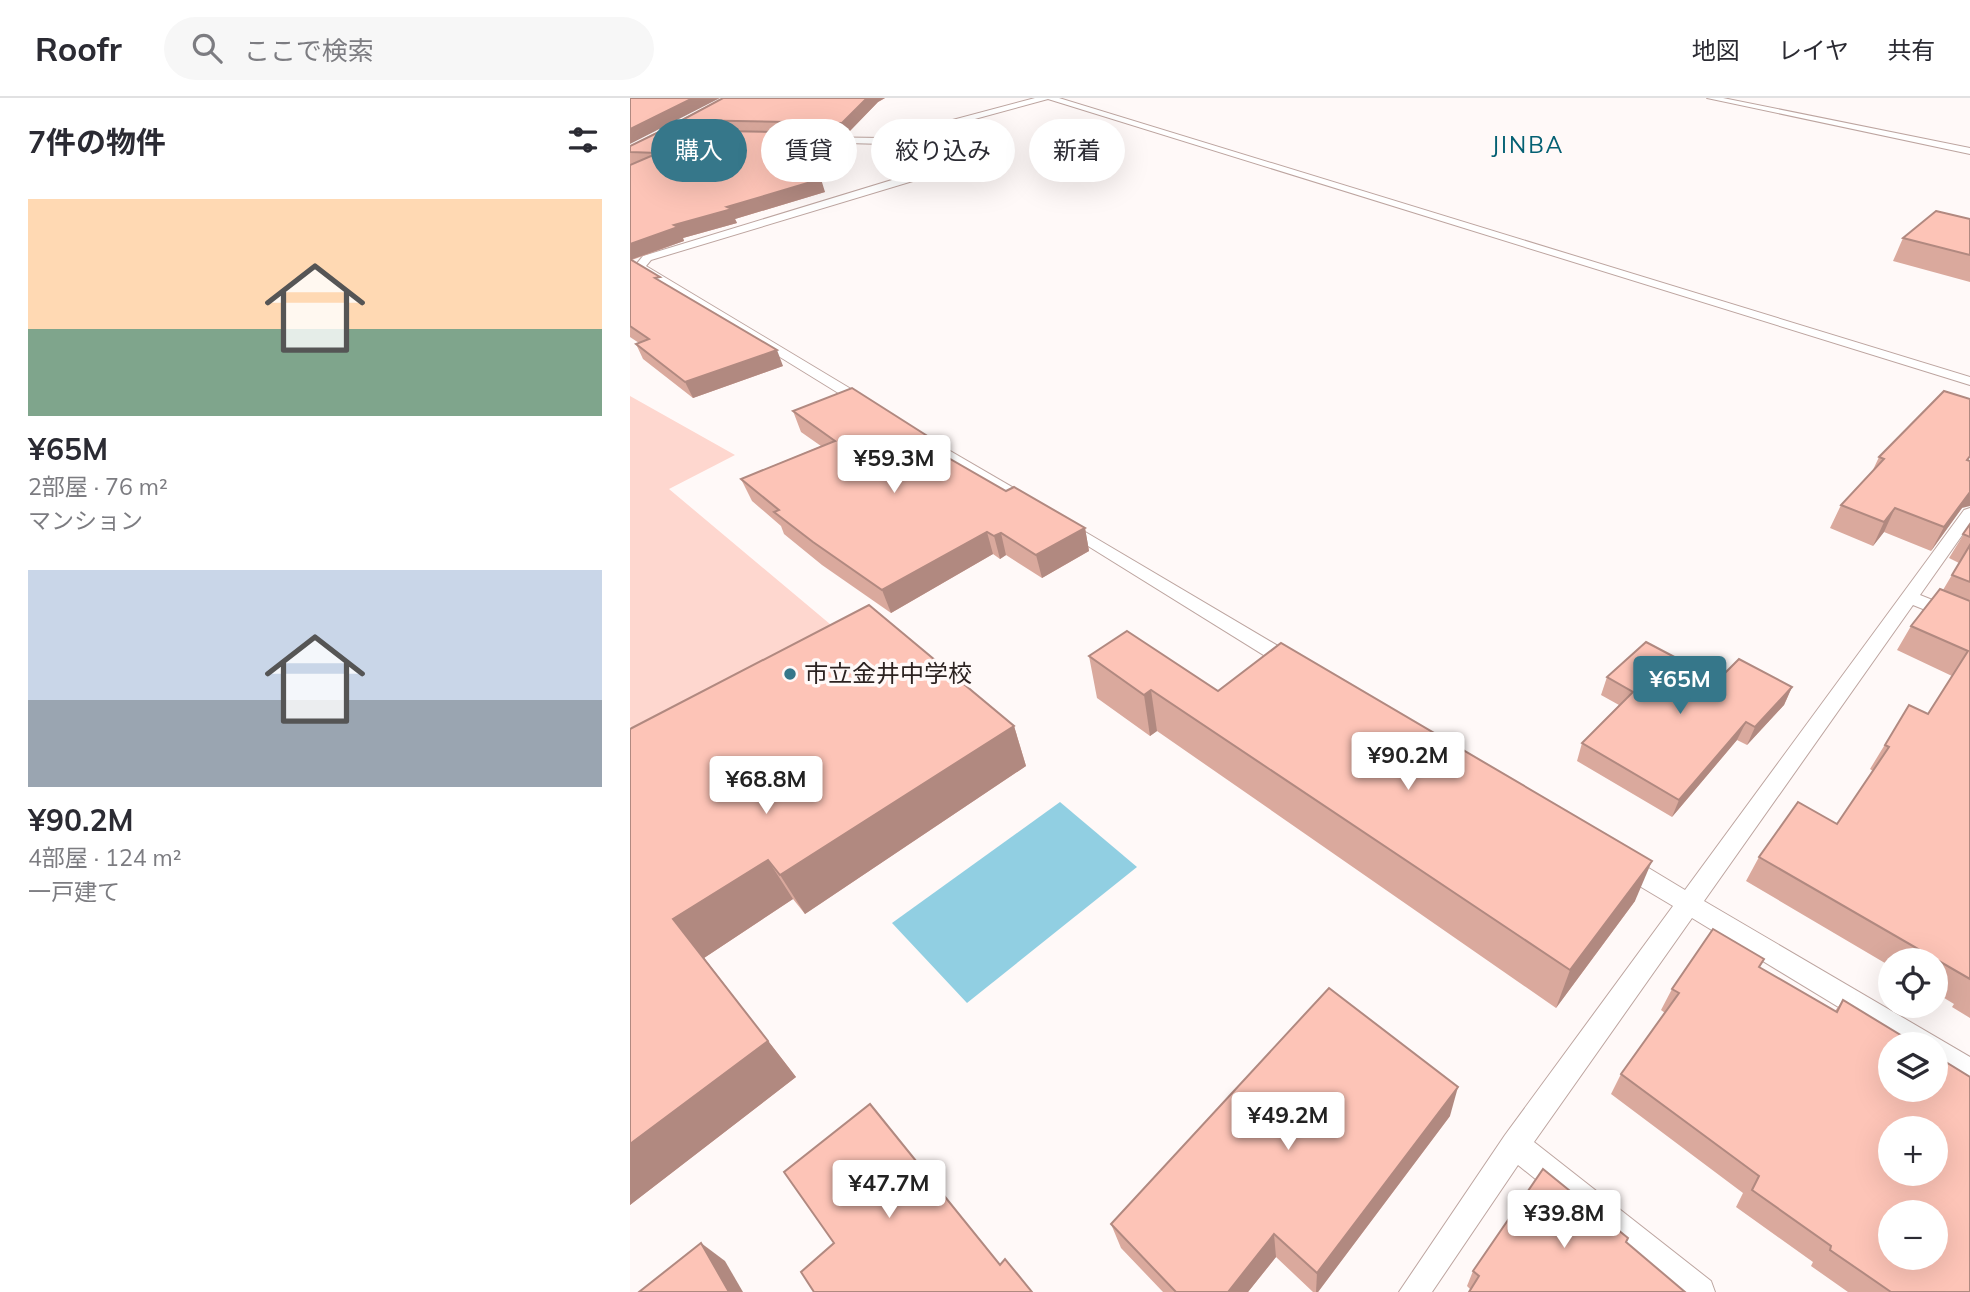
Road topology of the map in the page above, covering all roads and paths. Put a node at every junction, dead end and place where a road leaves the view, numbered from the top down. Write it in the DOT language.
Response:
graph roads {
  1 [pos="737,98"];
  2 [pos="1044,98"];
  3 [pos="1051,98"];
  4 [pos="1711,98"];
  5 [pos="696,119"];
  6 [pos="966,119"];
  7 [pos="651,143"];
  8 [pos="1970,151"];
  9 [pos="630,154"];
  10 [pos="900,182"];
  11 [pos="1970,382"];
  12 [pos="1970,513"];
  13 [pos="1910,597"];
  14 [pos="1970,622"];
  15 [pos="1307,673"];
  16 [pos="1605,854"];
  17 [pos="1688,905"];
  18 [pos="1903,1032"];
  19 [pos="1948,1058"];
  20 [pos="1970,1071"];
  21 [pos="1515,1145"];
  22 [pos="1414,1292"];
  23 [pos="1700,1292"];
  1 -- 5 [label="street"];
  2 -- 6 [label="lane"];
  3 -- 11 [label="lane"];
  4 -- 8 [label="lane"];
  7 -- 9 [label="street"];
  10 -- 15 [label="lane"];
  12 -- 13 [label="lane"];
  13 -- 14 [label="lane"];
  13 -- 17 [label="lane"];
  16 -- 17 [label="lane"];
  17 -- 18 [label="lane"];
  17 -- 21 [label="lane"];
  19 -- 20 [label="lane"];
  21 -- 22 [label="lane"];
  21 -- 23 [label="lane"];
}
